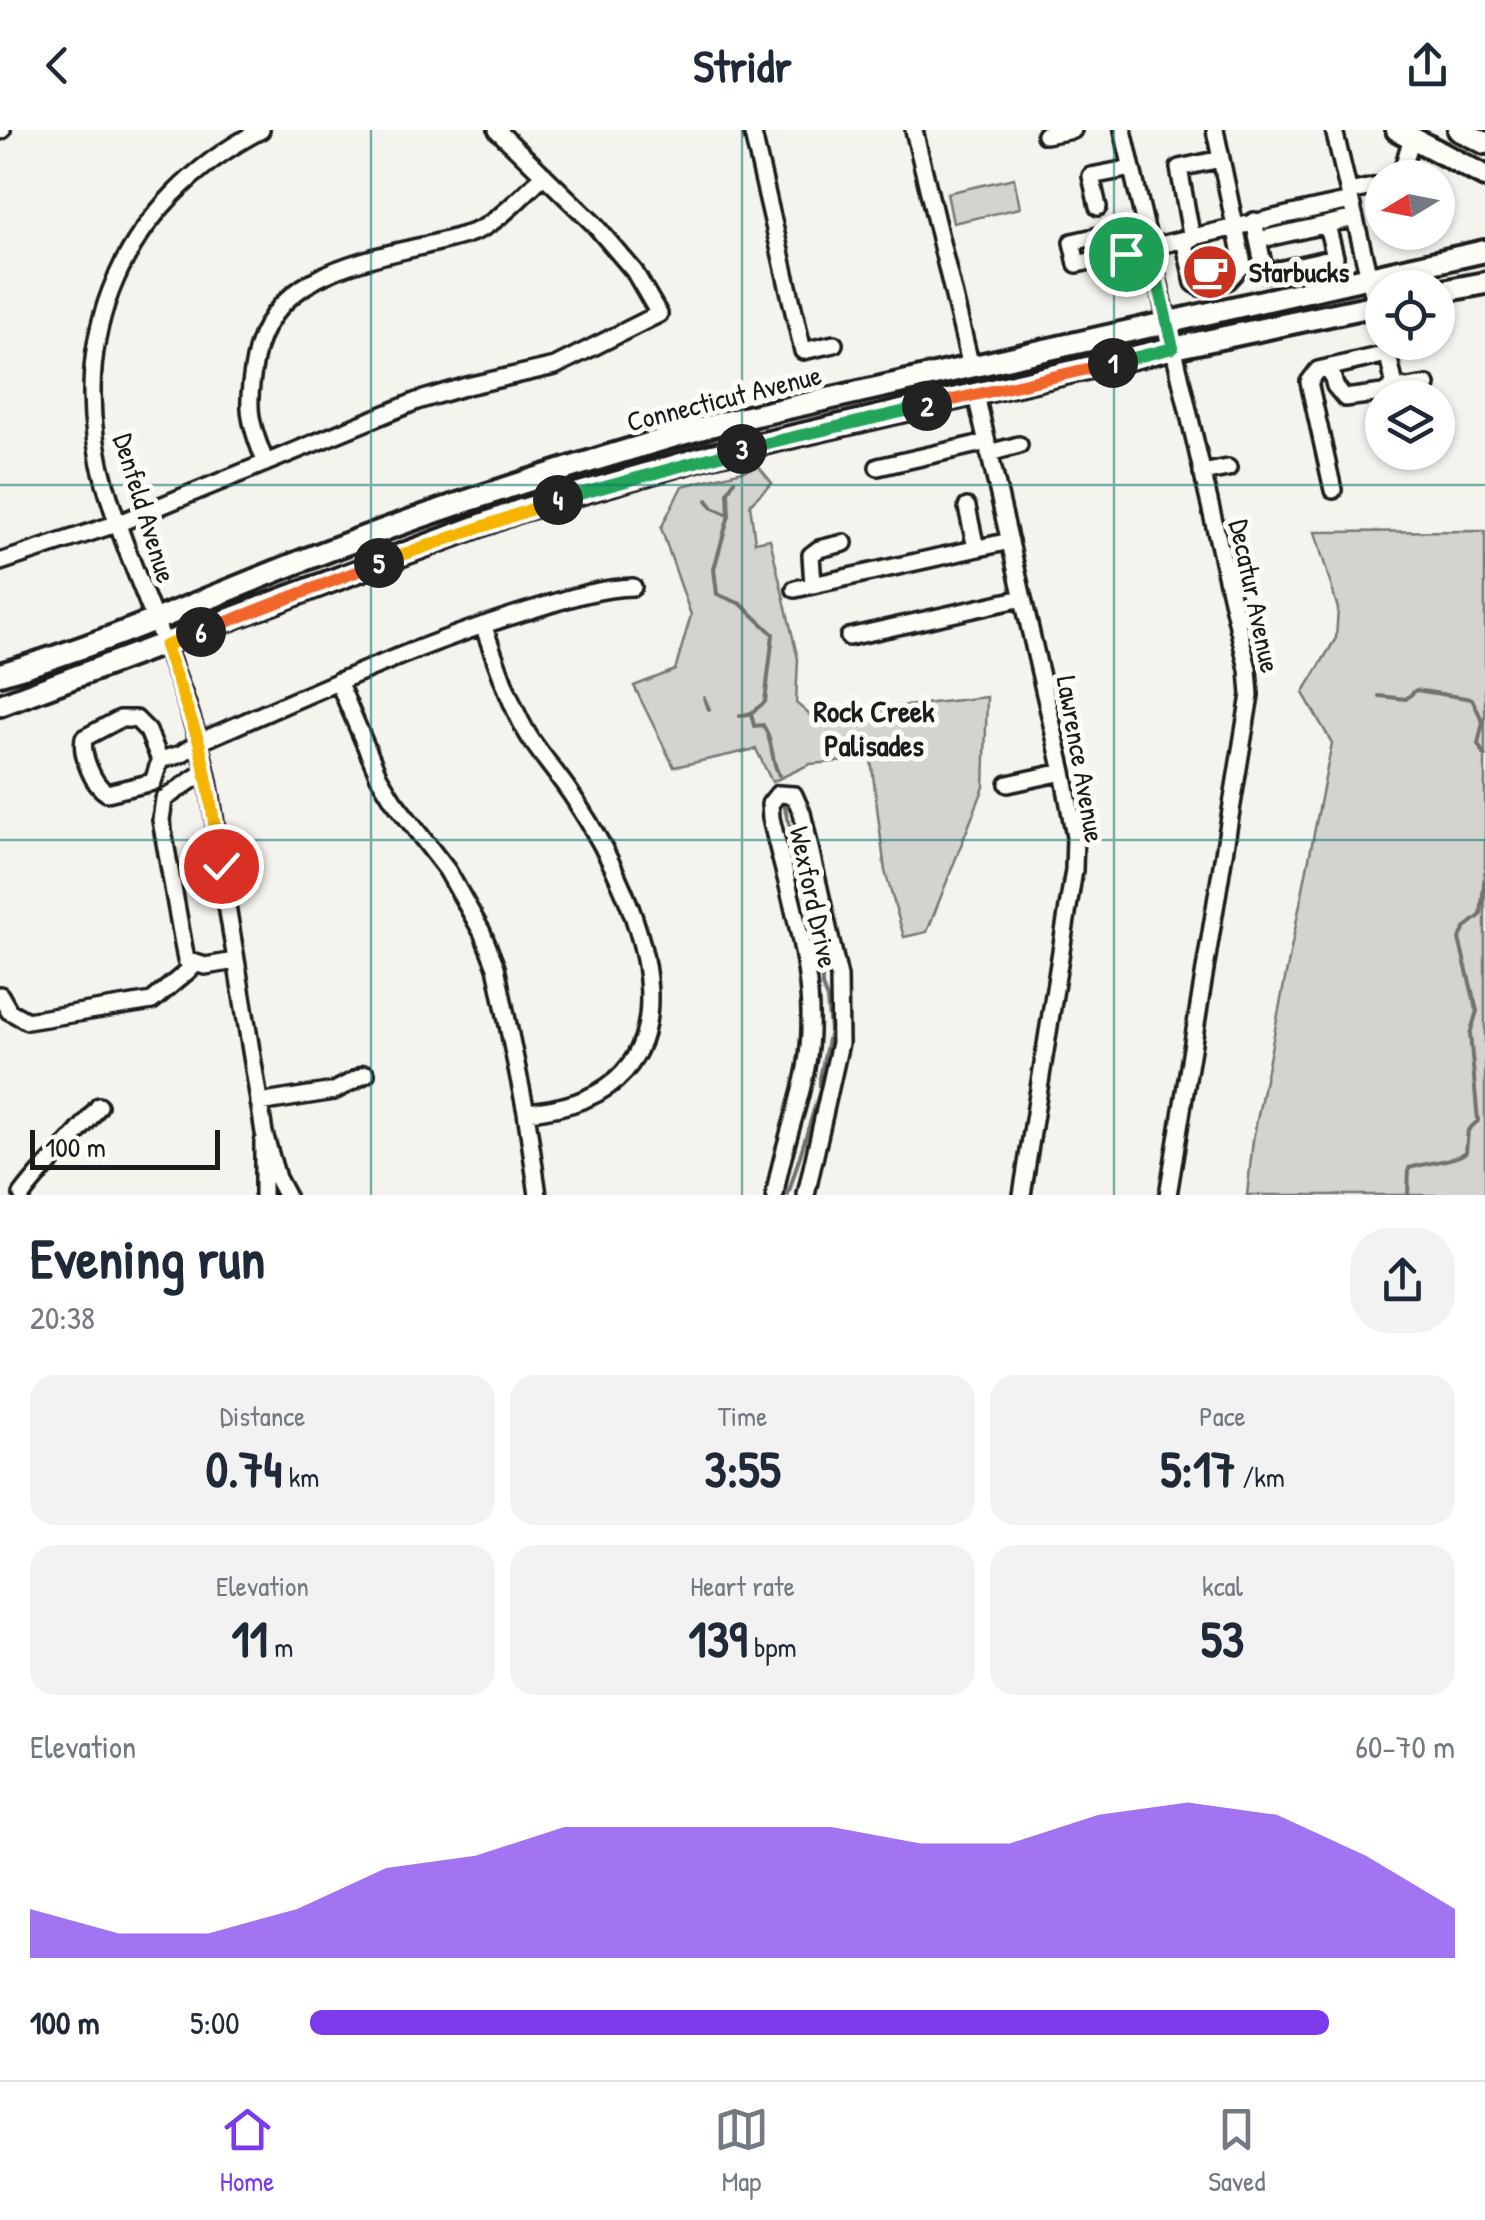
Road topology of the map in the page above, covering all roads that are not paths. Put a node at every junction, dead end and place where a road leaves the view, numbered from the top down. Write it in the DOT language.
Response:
graph roads {
  1 [pos="261,130"];
  2 [pos="497,130"];
  3 [pos="752,130"];
  4 [pos="914,130"];
  5 [pos="1073,130"];
  6 [pos="1123,130"];
  7 [pos="1215,130"];
  8 [pos="1460,130"];
  9 [pos="1333,131"];
  10 [pos="1405,134"];
  11 [pos="1045,136"];
  12 [pos="1485,143"];
  13 [pos="1221,158"];
  14 [pos="1402,160"];
  15 [pos="1132,168"];
  16 [pos="544,176"];
  17 [pos="1485,176"];
  18 [pos="1365,191"];
  19 [pos="1350,196"];
  20 [pos="1098,207"];
  21 [pos="1355,218"];
  22 [pos="1254,221"];
  23 [pos="1327,224"];
  24 [pos="1234,225"];
  25 [pos="1188,240"];
  26 [pos="1258,240"];
  27 [pos="1150,247"];
  28 [pos="1485,252"];
  29 [pos="1126,254"];
  30 [pos="1367,270"];
  31 [pos="1408,270"];
  32 [pos="1365,280"];
  33 [pos="1485,282"];
  34 [pos="1455,288"];
  35 [pos="1365,307"];
  36 [pos="1167,322"];
  37 [pos="834,344"];
  38 [pos="1173,348"];
  39 [pos="1365,356"];
  40 [pos="971,368"];
  41 [pos="1330,368"];
  42 [pos="976,395"];
  43 [pos="1365,397"];
  44 [pos="701,429"];
  45 [pos="1019,446"];
  46 [pos="988,447"];
  47 [pos="708,456"];
  48 [pos="266,463"];
  49 [pos="878,467"];
  50 [pos="1228,468"];
  51 [pos="1202,473"];
  52 [pos="1332,490"];
  53 [pos="967,507"];
  54 [pos="119,522"];
  55 [pos="1010,541"];
  56 [pos="844,543"];
  57 [pos="976,548"];
  58 [pos="0,562"];
  59 [pos="812,585"];
  60 [pos="633,587"];
  61 [pos="795,588"];
  62 [pos="1023,598"];
  63 [pos="155,622"];
  64 [pos="483,625"];
  65 [pos="849,637"];
  66 [pos="165,646"];
  67 [pos="0,674"];
  68 [pos="338,681"];
  69 [pos="0,705"];
  70 [pos="199,742"];
  71 [pos="160,760"];
  72 [pos="206,771"];
  73 [pos="1064,772"];
  74 [pos="153,782"];
  75 [pos="1008,784"];
  76 [pos="164,798"];
  77 [pos="236,961"];
  78 [pos="195,964"];
  79 [pos="0,995"];
  80 [pos="366,1074"];
  81 [pos="260,1103"];
  82 [pos="100,1106"];
  83 [pos="526,1112"];
  84 [pos="273,1192"];
  85 [pos="22,1195"];
  86 [pos="538,1195"];
  87 [pos="775,1195"];
  88 [pos="806,1195"];
  89 [pos="1022,1195"];
  90 [pos="1168,1195"];
  1 -- 54 [label="street, Denfeld Avenue"];
  2 -- 16 [label="street"];
  3 -- 37 [label="street"];
  4 -- 40 [label="street"];
  5 -- 11 [label="street"];
  6 -- 15 [label="street, Decatur Avenue"];
  7 -- 13 [label="street"];
  8 -- 12 [label="main road"];
  9 -- 19 [label="street"];
  10 -- 14 [label="street"];
  10 -- 17 [label="main road"];
  13 -- 24 [label="street"];
  13 -- 25 [label="street"];
  15 -- 20 [label="street"];
  15 -- 27 [label="street, Decatur Avenue"];
  16 -- 48 [label="street"];
  16 -- 48 [label="street"];
  18 -- 19 [label="street"];
  19 -- 21 [label="street"];
  19 -- 22 [label="street"];
  21 -- 23 [label="street"];
  21 -- 30 [label="street"];
  22 -- 24 [label="street"];
  22 -- 26 [label="street"];
  23 -- 26 [label="street"];
  23 -- 26 [label="street"];
  24 -- 25 [label="street"];
  24 -- 25 [label="street"];
  25 -- 27 [label="street"];
  27 -- 29 [label="street"];
  27 -- 36 [label="street, Decatur Avenue"];
  28 -- 31 [label="main road, Connecticut Avenue"];
  32 -- 36 [label="main road, Connecticut Avenue"];
  33 -- 34 [label="main road"];
  35 -- 38 [label="main road, Connecticut Avenue"];
  36 -- 38 [label="street, Decatur Avenue"];
  36 -- 40 [label="main road, Connecticut Avenue"];
  38 -- 42 [label="main road, Connecticut Avenue"];
  38 -- 51 [label="street, Decatur Avenue"];
  39 -- 41 [label="street"];
  40 -- 44 [label="main road, Connecticut Avenue"];
  41 -- 43 [label="street"];
  41 -- 52 [label="street"];
  42 -- 46 [label="street, Lawrence Avenue"];
  42 -- 47 [label="main road, Connecticut Avenue"];
  44 -- 47 [label="main road"];
  44 -- 63 [label="main road, Connecticut Avenue"];
  45 -- 46 [label="street"];
  46 -- 49 [label="street"];
  46 -- 55 [label="street, Lawrence Avenue"];
  47 -- 66 [label="main road, Connecticut Avenue"];
  48 -- 54 [label="street"];
  50 -- 51 [label="street"];
  51 -- 90 [label="street, Decatur Avenue"];
  53 -- 57 [label="street"];
  54 -- 58 [label="street"];
  54 -- 63 [label="street, Denfeld Avenue"];
  55 -- 57 [label="street"];
  55 -- 62 [label="street, Lawrence Avenue"];
  56 -- 59 [label="street"];
  57 -- 59 [label="street"];
  59 -- 61 [label="street"];
  60 -- 64 [label="street"];
  62 -- 65 [label="street"];
  62 -- 73 [label="street, Lawrence Avenue"];
  63 -- 66 [label="street, Denfeld Avenue"];
  63 -- 67 [label="main road, Connecticut Avenue"];
  64 -- 68 [label="street"];
  64 -- 83 [label="street"];
  66 -- 69 [label="main road, Connecticut Avenue"];
  66 -- 70 [label="street, Denfeld Avenue"];
  68 -- 70 [label="street"];
  68 -- 83 [label="street"];
  70 -- 71 [label="street"];
  70 -- 72 [label="street, Denfeld Avenue"];
  71 -- 74 [label="street"];
  71 -- 74 [label="street"];
  72 -- 76 [label="street"];
  72 -- 77 [label="street, Denfeld Avenue"];
  73 -- 75 [label="street"];
  73 -- 89 [label="street, Lawrence Avenue"];
  74 -- 76 [label="street"];
  76 -- 78 [label="street"];
  77 -- 78 [label="street"];
  77 -- 81 [label="street, Denfeld Avenue"];
  78 -- 79 [label="street"];
  80 -- 81 [label="street"];
  81 -- 84 [label="street, Denfeld Avenue"];
  82 -- 85 [label="street"];
  83 -- 86 [label="street"];
  87 -- 88 [label="street, Wexford Drive"];
}
